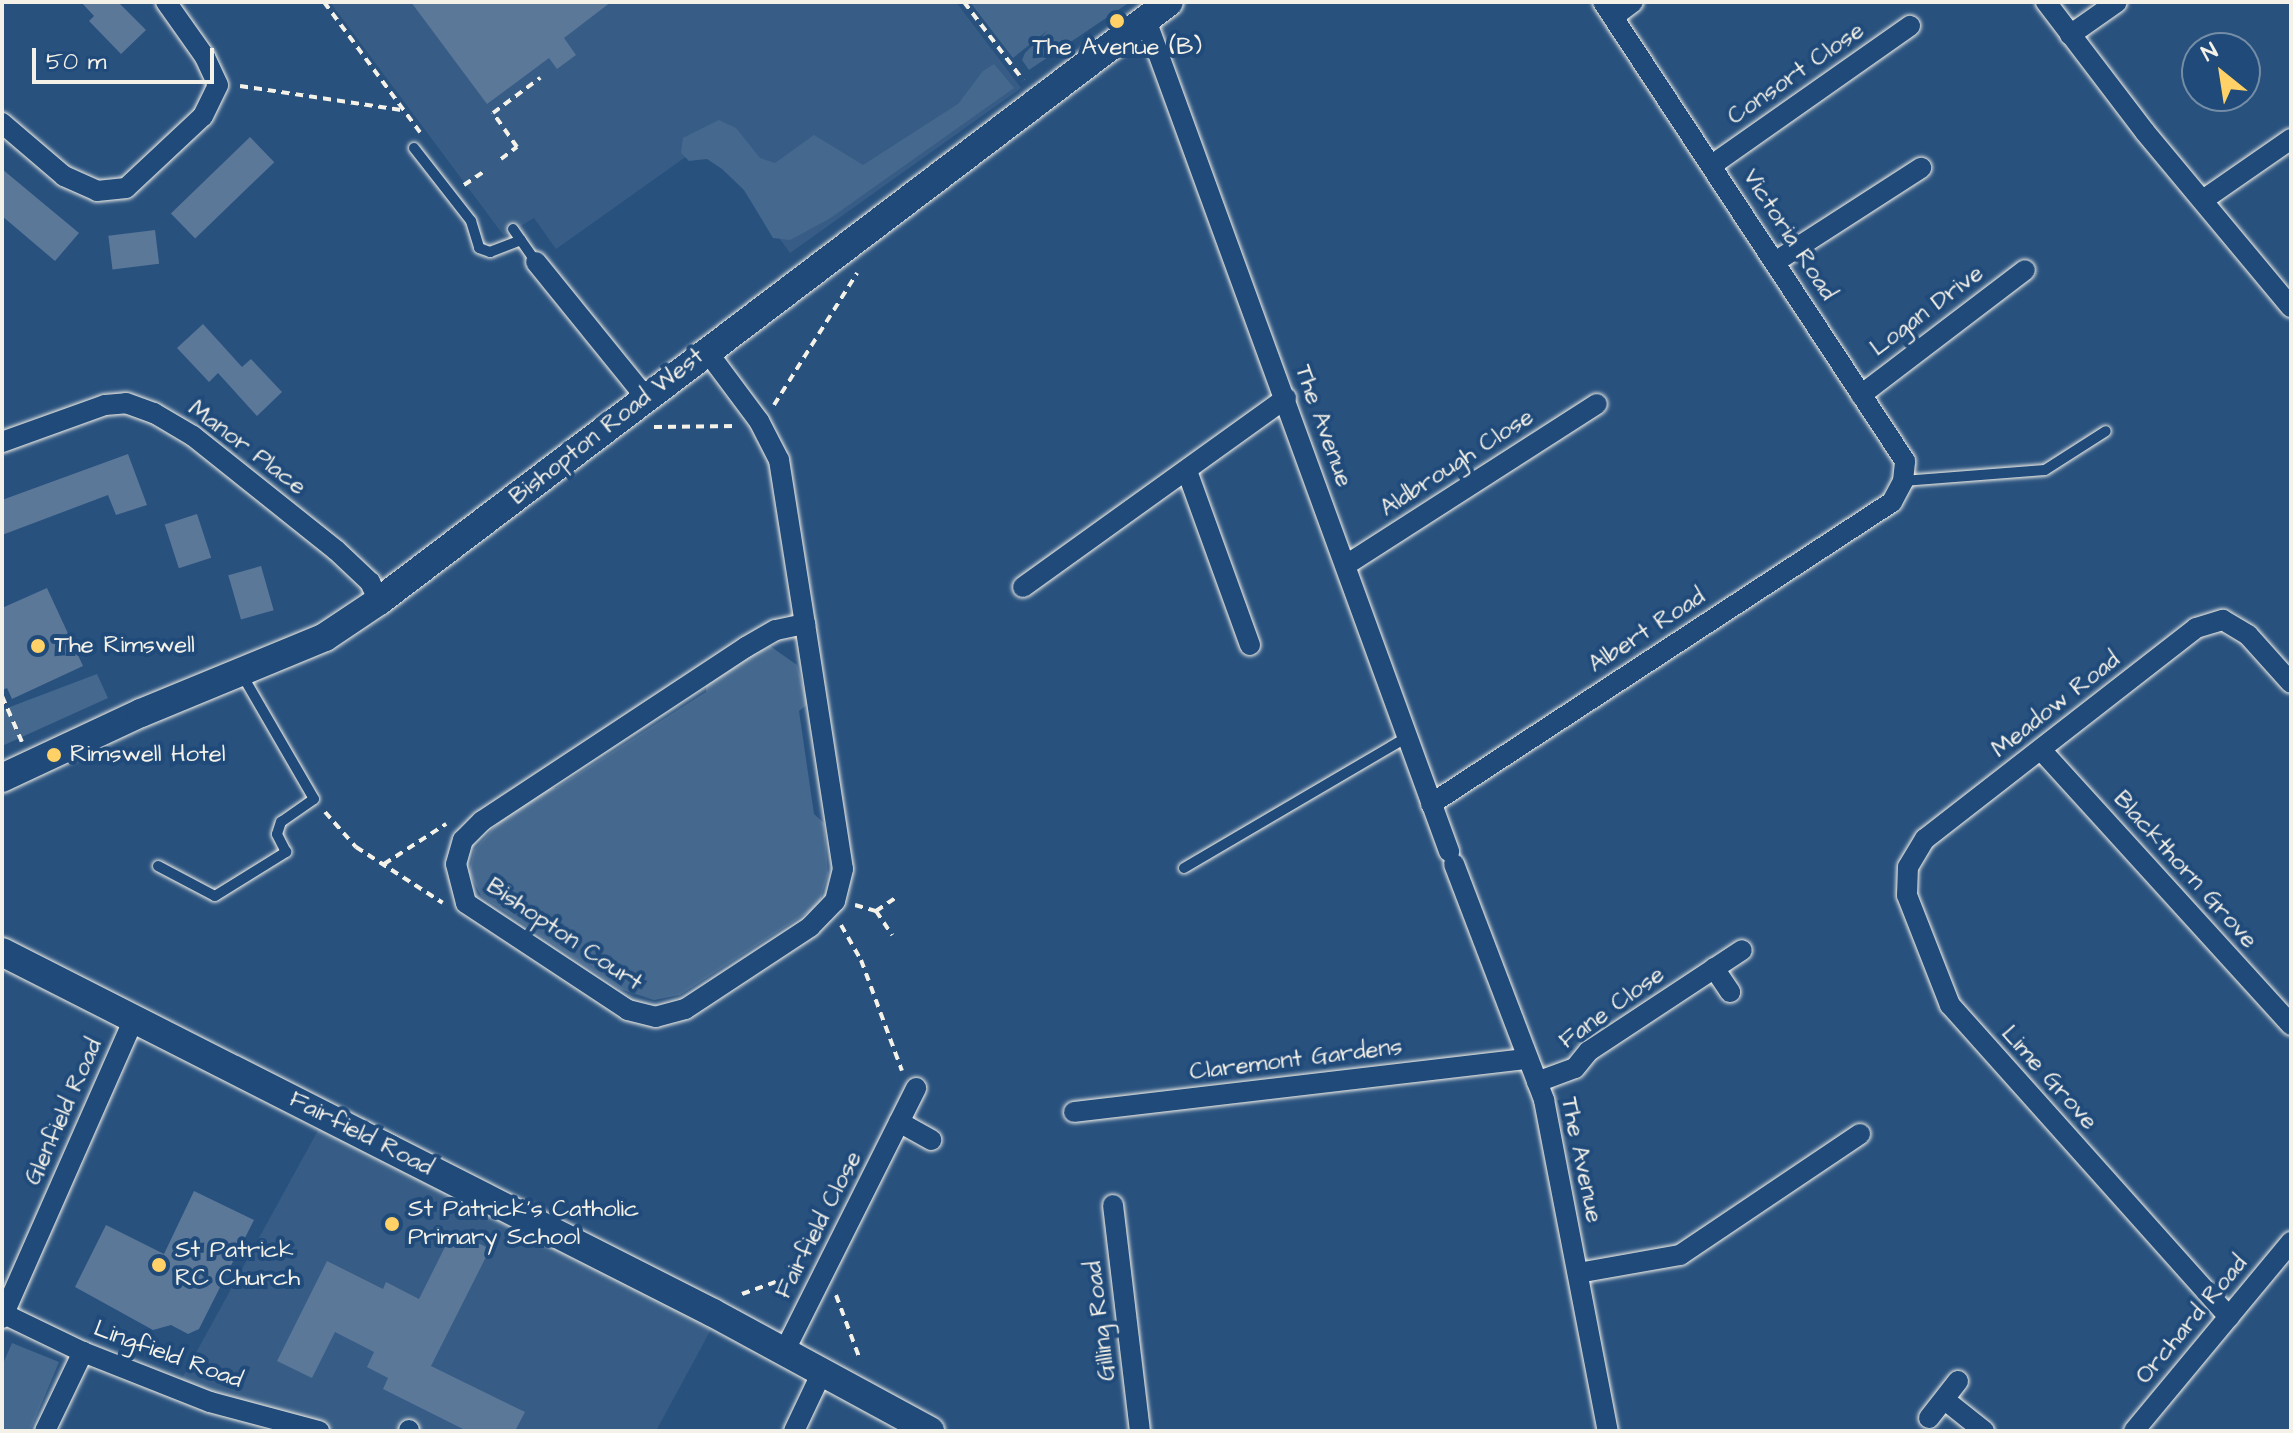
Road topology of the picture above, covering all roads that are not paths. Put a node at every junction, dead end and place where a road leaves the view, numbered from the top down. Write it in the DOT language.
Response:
graph roads {
  1 [pos="166,2"];
  2 [pos="1169,2"];
  3 [pos="1633,2"];
  4 [pos="2046,2"];
  5 [pos="2117,2"];
  6 [pos="1608,10"];
  7 [pos="1146,20"];
  8 [pos="1910,26"];
  9 [pos="2070,35"];
  10 [pos="2,123"];
  11 [pos="2291,139"];
  12 [pos="414,148"];
  13 [pos="1712,165"];
  14 [pos="1921,168"];
  15 [pos="2203,200"];
  16 [pos="513,229"];
  17 [pos="521,240"];
  18 [pos="536,262"];
  19 [pos="1775,262"];
  20 [pos="2025,270"];
  21 [pos="2291,307"];
  22 [pos="706,350"];
  23 [pos="1861,395"];
  24 [pos="646,398"];
  25 [pos="1286,398"];
  26 [pos="1597,404"];
  27 [pos="2106,431"];
  28 [pos="4,438"];
  29 [pos="1187,471"];
  30 [pos="1903,481"];
  31 [pos="1346,565"];
  32 [pos="1023,587"];
  33 [pos="379,601"];
  34 [pos="805,624"];
  35 [pos="1250,645"];
  36 [pos="240,671"];
  37 [pos="2291,683"];
  38 [pos="1406,738"];
  39 [pos="2041,750"];
  40 [pos="2,778"];
  41 [pos="1431,804"];
  42 [pos="1925,839"];
  43 [pos="158,866"];
  44 [pos="1184,868"];
  45 [pos="1742,950"];
  46 [pos="2,952"];
  47 [pos="1714,968"];
  48 [pos="1730,992"];
  49 [pos="135,1016"];
  50 [pos="2291,1025"];
  51 [pos="1524,1059"];
  52 [pos="1537,1082"];
  53 [pos="916,1088"];
  54 [pos="1074,1112"];
  55 [pos="899,1122"];
  56 [pos="1860,1134"];
  57 [pos="931,1140"];
  58 [pos="1113,1205"];
  59 [pos="2291,1242"];
  60 [pos="1578,1273"];
  61 [pos="3,1316"];
  62 [pos="2229,1317"];
  63 [pos="785,1350"];
  64 [pos="83,1352"];
  65 [pos="822,1372"];
  66 [pos="1958,1381"];
  67 [pos="1945,1400"];
  68 [pos="1929,1418"];
  69 [pos="45,1431"];
  70 [pos="319,1431"];
  71 [pos="794,1431"];
  72 [pos="930,1431"];
  73 [pos="1140,1431"];
  74 [pos="1608,1431"];
  75 [pos="1984,1431"];
  76 [pos="2134,1431"];
  1 -- 10 [label="street"];
  2 -- 7 [label="street, Bishopton Road West"];
  3 -- 6 [label="street"];
  4 -- 9 [label="street"];
  5 -- 9 [label="street"];
  6 -- 13 [label="street, Victoria Road"];
  7 -- 22 [label="street, Bishopton Road West"];
  7 -- 25 [label="street, The Avenue"];
  8 -- 13 [label="street, Consort Close"];
  9 -- 15 [label="street"];
  11 -- 15 [label="street"];
  12 -- 17 [label="lane"];
  13 -- 19 [label="street, Victoria Road"];
  14 -- 19 [label="street"];
  15 -- 21 [label="street"];
  16 -- 17 [label="lane"];
  17 -- 18 [label="lane"];
  18 -- 24 [label="street"];
  19 -- 23 [label="street, Victoria Road"];
  20 -- 23 [label="street, Logan Drive"];
  22 -- 24 [label="street, Bishopton Road West"];
  22 -- 34 [label="street"];
  23 -- 30 [label="street, Victoria Road"];
  24 -- 33 [label="street, Bishopton Road West"];
  25 -- 29 [label="street"];
  25 -- 31 [label="street, The Avenue"];
  26 -- 31 [label="street, Aldbrough Close"];
  27 -- 30 [label="lane"];
  28 -- 33 [label="street, Manor Place"];
  29 -- 32 [label="street"];
  29 -- 35 [label="street"];
  30 -- 41 [label="street, Albert Road"];
  31 -- 38 [label="street, The Avenue"];
  33 -- 36 [label="street, Bishopton Road West"];
  34 -- 34 [label="street, Bishopton Court"];
  36 -- 40 [label="street, Bishopton Road West"];
  36 -- 43 [label="lane"];
  37 -- 39 [label="street, Meadow Road"];
  38 -- 41 [label="street, The Avenue"];
  38 -- 44 [label="lane"];
  39 -- 42 [label="street, Meadow Road"];
  39 -- 50 [label="street, Blackthorn Grove"];
  41 -- 51 [label="street, The Avenue"];
  42 -- 62 [label="street, Lime Grove"];
  45 -- 47 [label="street, Fane Close"];
  46 -- 49 [label="street, Fairfield Road"];
  47 -- 48 [label="street"];
  47 -- 52 [label="street, Fane Close"];
  49 -- 61 [label="street, Glenfield Road"];
  49 -- 63 [label="street, Fairfield Road"];
  51 -- 52 [label="street, The Avenue"];
  51 -- 54 [label="street, Claremont Gardens"];
  52 -- 60 [label="street, The Avenue"];
  53 -- 55 [label="street, Fairfield Close"];
  55 -- 57 [label="street"];
  55 -- 63 [label="street, Fairfield Close"];
  56 -- 60 [label="street"];
  58 -- 73 [label="street, Gilling Road"];
  59 -- 62 [label="street, Orchard Road"];
  60 -- 74 [label="street, The Avenue"];
  61 -- 64 [label="street, Lingfield Road"];
  62 -- 76 [label="street, Orchard Road"];
  63 -- 65 [label="street, Fairfield Road"];
  64 -- 69 [label="street"];
  64 -- 70 [label="street, Lingfield Road"];
  65 -- 71 [label="street"];
  65 -- 72 [label="street, Fairfield Road"];
  66 -- 67 [label="street"];
  67 -- 68 [label="street"];
  67 -- 75 [label="street"];
}
